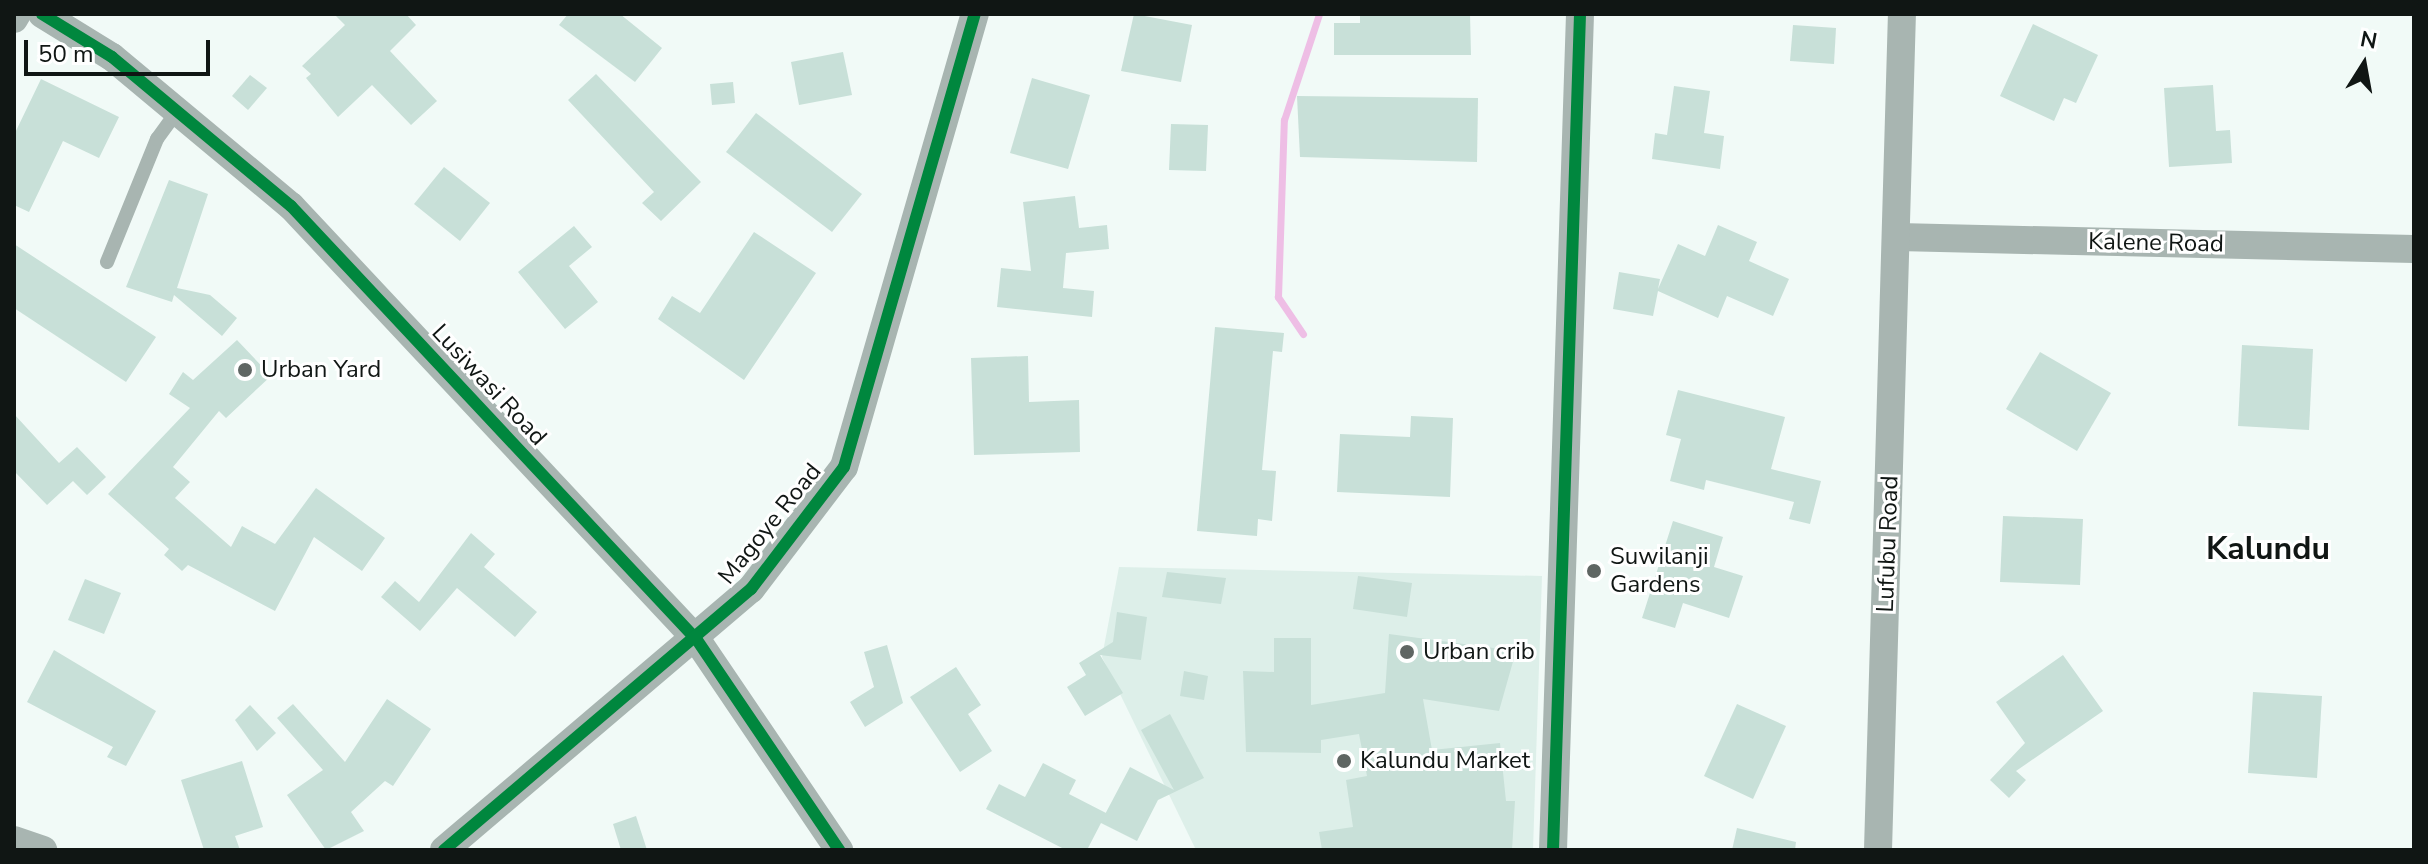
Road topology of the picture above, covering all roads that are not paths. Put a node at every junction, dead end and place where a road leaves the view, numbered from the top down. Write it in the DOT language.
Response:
graph roads {
  1 [pos="42,14"];
  2 [pos="1580,14"];
  3 [pos="1902,14"];
  4 [pos="973,15"];
  5 [pos="178,110"];
  6 [pos="1898,237"];
  7 [pos="2414,249"];
  8 [pos="107,262"];
  9 [pos="697,640"];
  10 [pos="14,840"];
  11 [pos="43,850"];
  12 [pos="444,850"];
  13 [pos="839,850"];
  14 [pos="1553,850"];
  15 [pos="1878,850"];
  1 -- 5 [label="street, Lusiwasi Road"];
  2 -- 14 [label="street"];
  3 -- 6 [label="street, Lufubu Road"];
  4 -- 9 [label="street, Magoye Road"];
  5 -- 8 [label="lane"];
  5 -- 9 [label="street, Lusiwasi Road"];
  6 -- 7 [label="street, Kalene Road"];
  6 -- 15 [label="street, Lufubu Road"];
  9 -- 12 [label="street, Magoye Road"];
  9 -- 13 [label="street, Lusiwasi Road"];
  10 -- 11 [label="street"];
}
